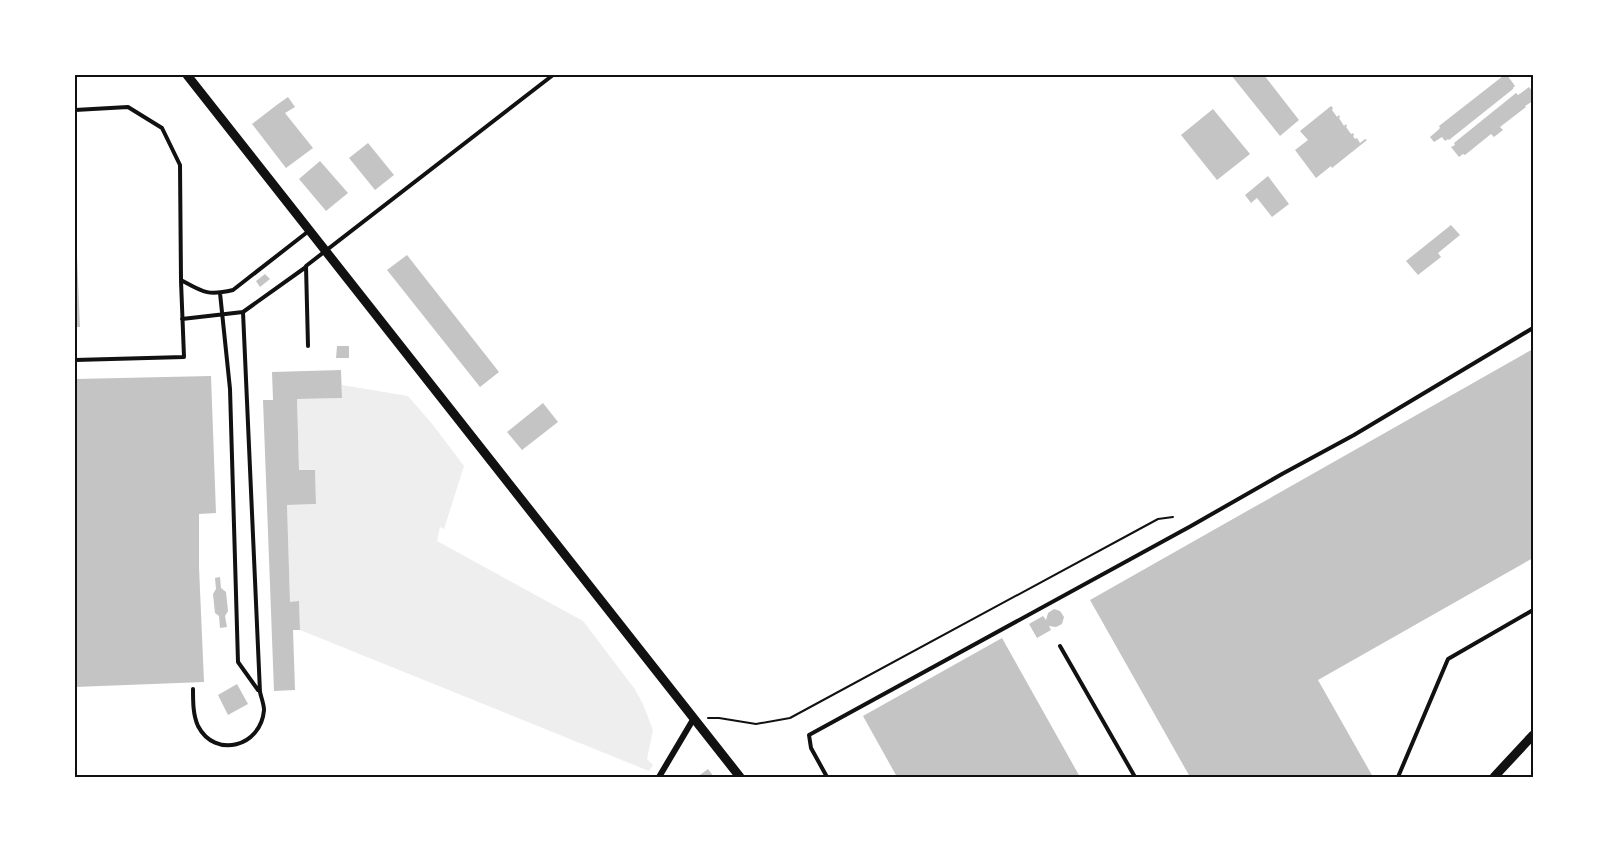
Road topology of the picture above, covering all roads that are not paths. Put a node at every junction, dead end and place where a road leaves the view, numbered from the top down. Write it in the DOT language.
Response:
graph roads {
  1 [pos="187,75"];
  2 [pos="553,75"];
  3 [pos="75,110"];
  4 [pos="310,230"];
  5 [pos="327,251"];
  6 [pos="306,266"];
  7 [pos="181,280"];
  8 [pos="220,293"];
  9 [pos="243,312"];
  10 [pos="221,315"];
  11 [pos="182,319"];
  12 [pos="1533,328"];
  13 [pos="308,346"];
  14 [pos="75,360"];
  15 [pos="1533,610"];
  16 [pos="1060,646"];
  17 [pos="193,689"];
  18 [pos="260,692"];
  19 [pos="694,718"];
  20 [pos="1533,735"];
  21 [pos="659,777"];
  22 [pos="740,777"];
  23 [pos="827,777"];
  24 [pos="1135,777"];
  25 [pos="1398,777"];
  26 [pos="1494,777"];
  1 -- 4 [label="street"];
  2 -- 5 [label="lane"];
  3 -- 7 [label="lane"];
  4 -- 5 [label="street"];
  4 -- 8 [label="lane"];
  5 -- 6 [label="lane"];
  5 -- 19 [label="street"];
  6 -- 9 [label="lane"];
  6 -- 13 [label="lane"];
  7 -- 8 [label="lane"];
  7 -- 11 [label="lane"];
  8 -- 10 [label="lane"];
  9 -- 10 [label="lane"];
  9 -- 18 [label="lane"];
  10 -- 11 [label="lane"];
  10 -- 18 [label="lane"];
  11 -- 14 [label="lane"];
  12 -- 23 [label="lane"];
  15 -- 25 [label="lane"];
  16 -- 24 [label="lane"];
  17 -- 18 [label="lane"];
  19 -- 21 [label="street"];
  19 -- 22 [label="street"];
  20 -- 26 [label="street"];
}
